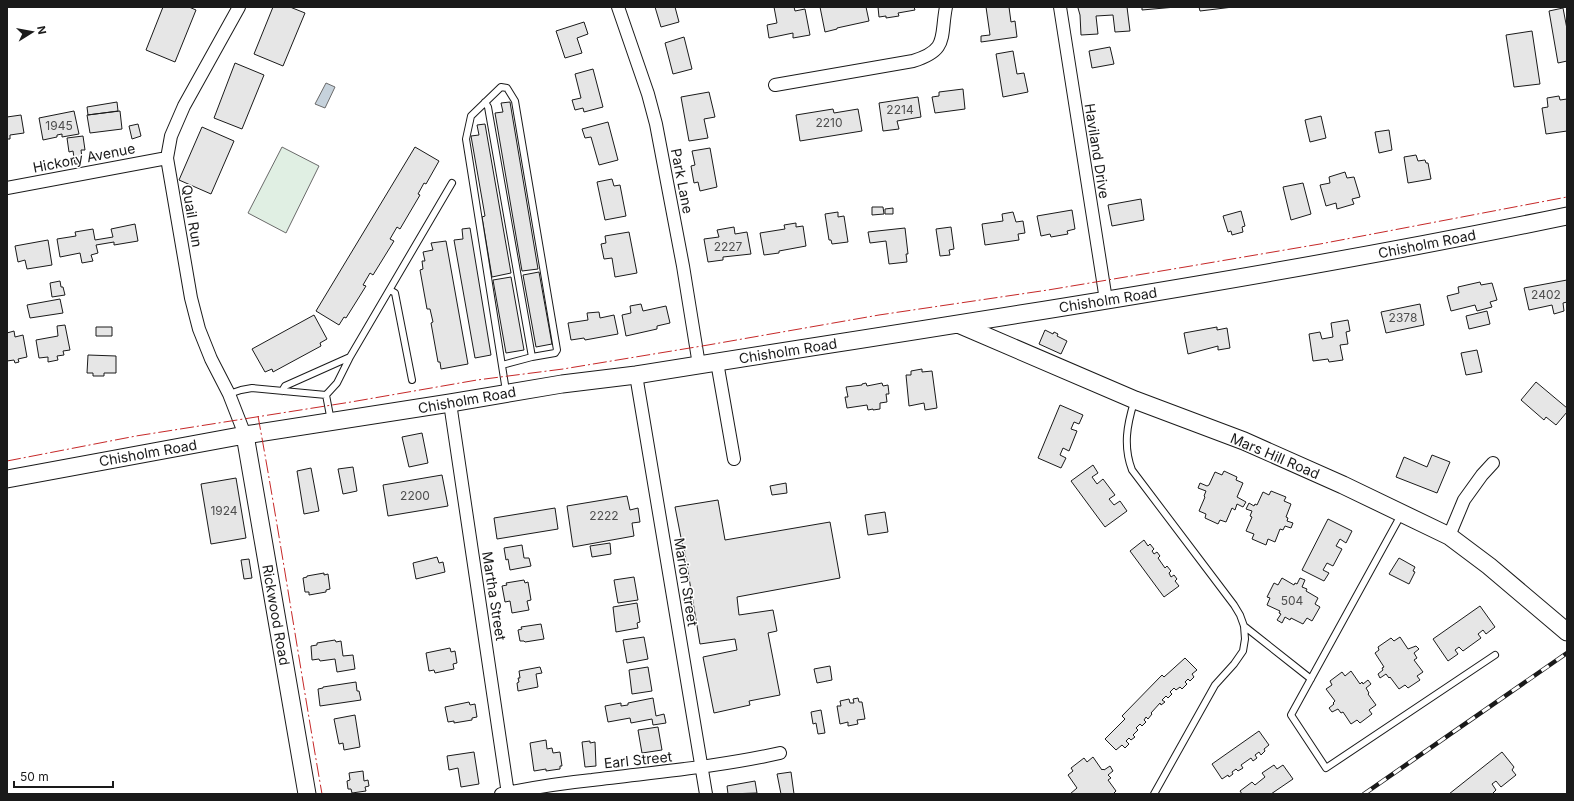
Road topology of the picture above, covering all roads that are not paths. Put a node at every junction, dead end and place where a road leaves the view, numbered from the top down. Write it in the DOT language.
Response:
graph roads {
  1 [pos="239,7"];
  2 [pos="618,7"];
  3 [pos="946,7"];
  4 [pos="1060,7"];
  5 [pos="775,85"];
  6 [pos="485,102"];
  7 [pos="167,158"];
  8 [pos="452,182"];
  9 [pos="7,188"];
  10 [pos="1567,216"];
  11 [pos="390,290"];
  12 [pos="1106,300"];
  13 [pos="958,323"];
  14 [pos="350,357"];
  15 [pos="532,358"];
  16 [pos="717,362"];
  17 [pos="502,365"];
  18 [pos="699,365"];
  19 [pos="636,376"];
  20 [pos="412,380"];
  21 [pos="282,391"];
  22 [pos="506,393"];
  23 [pos="229,394"];
  24 [pos="326,395"];
  25 [pos="1135,400"];
  26 [pos="450,403"];
  27 [pos="331,422"];
  28 [pos="246,435"];
  29 [pos="734,459"];
  30 [pos="1493,463"];
  31 [pos="7,479"];
  32 [pos="1402,514"];
  33 [pos="1449,536"];
  34 [pos="1244,626"];
  35 [pos="1567,632"];
  36 [pos="1494,654"];
  37 [pos="1311,679"];
  38 [pos="780,753"];
  39 [pos="702,768"];
  40 [pos="307,794"];
  41 [pos="506,794"];
  42 [pos="706,794"];
  43 [pos="1154,794"];
  1 -- 7 [label="street, Quail Run"];
  2 -- 18 [label="street, Park Lane"];
  3 -- 5 [label="street"];
  4 -- 12 [label="street, Haviland Drive"];
  6 -- 15 [label="lane"];
  6 -- 15 [label="lane"];
  6 -- 17 [label="lane"];
  7 -- 9 [label="street, Hickory Avenue"];
  7 -- 23 [label="street, Quail Run"];
  8 -- 11 [label="lane"];
  10 -- 12 [label="main road, Chisholm Road"];
  11 -- 14 [label="lane"];
  11 -- 20 [label="lane"];
  12 -- 13 [label="main road, Chisholm Road"];
  13 -- 16 [label="main road, Chisholm Road"];
  13 -- 25 [label="main road, Mars Hill Road"];
  14 -- 21 [label="lane"];
  14 -- 24 [label="lane"];
  15 -- 17 [label="lane"];
  16 -- 18 [label="main road, Chisholm Road"];
  16 -- 29 [label="street"];
  17 -- 22 [label="lane"];
  18 -- 19 [label="main road, Chisholm Road"];
  19 -- 22 [label="main road, Chisholm Road"];
  19 -- 39 [label="street, Marion Street"];
  21 -- 23 [label="lane"];
  21 -- 24 [label="lane"];
  22 -- 26 [label="main road, Chisholm Road"];
  23 -- 28 [label="street, Quail Run"];
  24 -- 27 [label="lane"];
  25 -- 32 [label="main road, Mars Hill Road"];
  25 -- 34 [label="lane"];
  26 -- 27 [label="main road, Chisholm Road"];
  26 -- 41 [label="street, Martha Street"];
  27 -- 28 [label="main road, Chisholm Road"];
  28 -- 31 [label="main road, Chisholm Road"];
  28 -- 40 [label="main road, Rickwood Road"];
  30 -- 33 [label="street"];
  32 -- 33 [label="main road, Mars Hill Road"];
  32 -- 37 [label="lane"];
  33 -- 35 [label="main road, Mars Hill Road"];
  34 -- 37 [label="lane"];
  34 -- 43 [label="lane"];
  36 -- 37 [label="lane"];
  38 -- 39 [label="street, Earl Street"];
  39 -- 41 [label="street, Earl Street"];
  39 -- 42 [label="street, Marion Street"];
}
